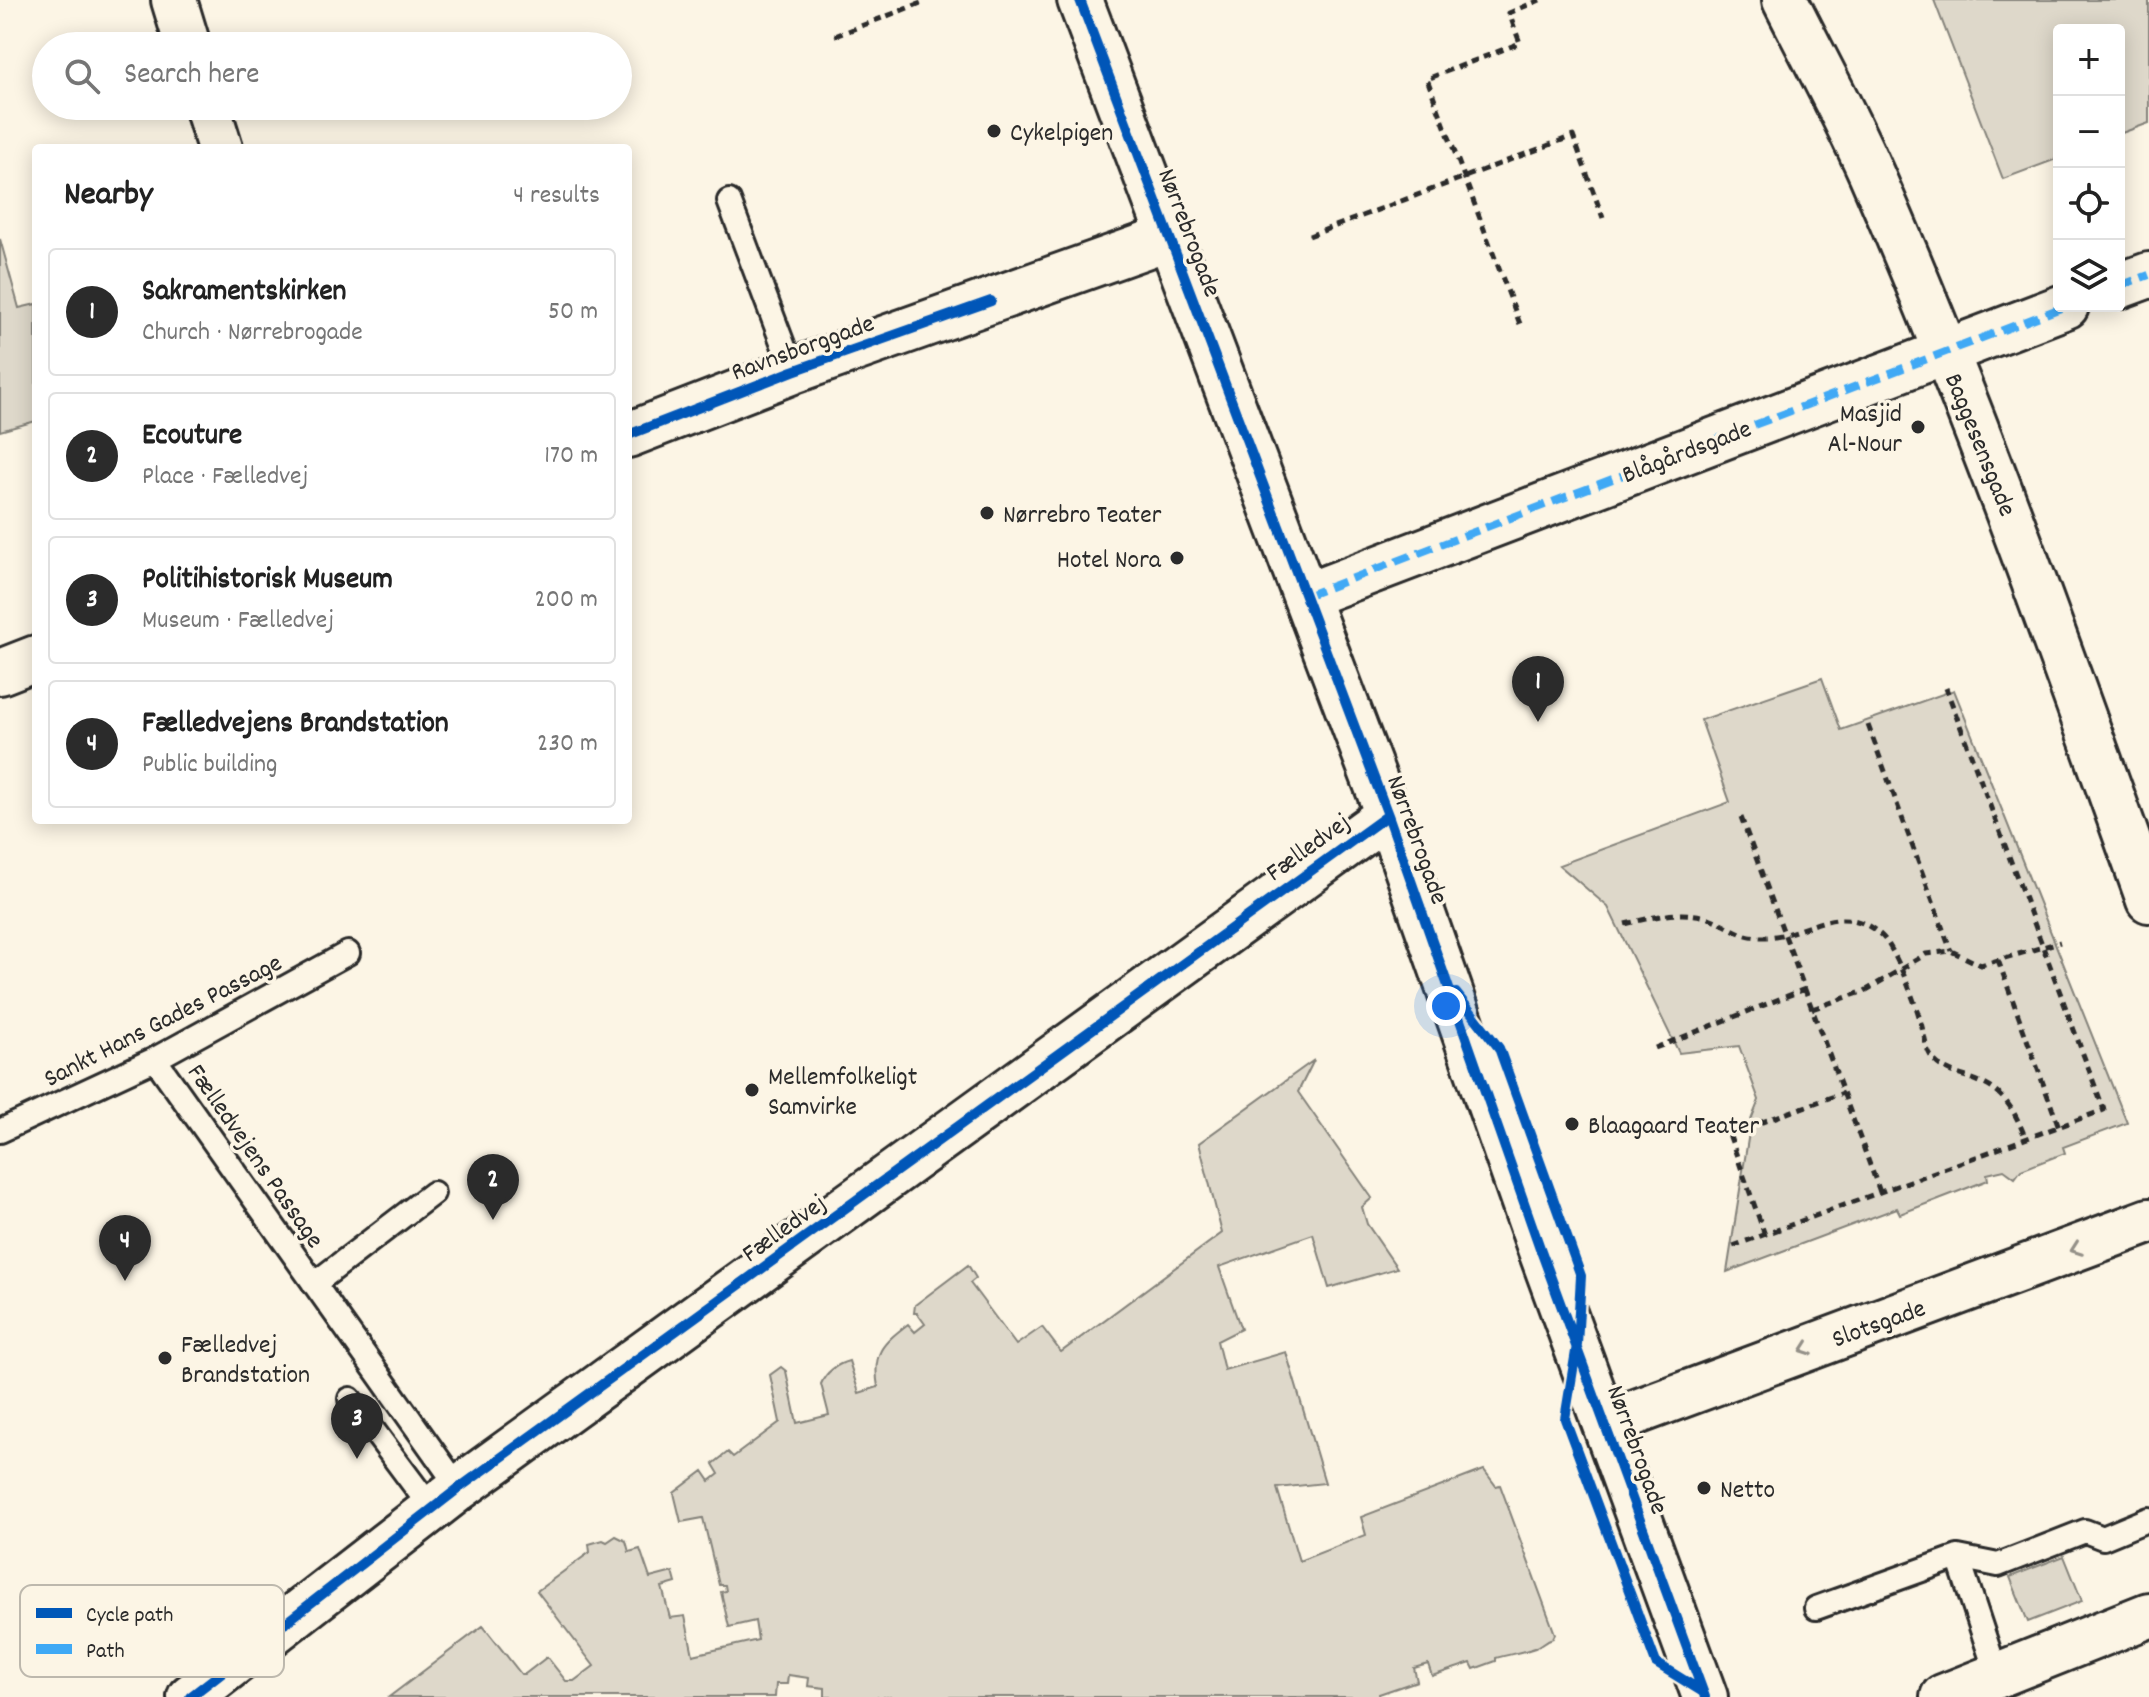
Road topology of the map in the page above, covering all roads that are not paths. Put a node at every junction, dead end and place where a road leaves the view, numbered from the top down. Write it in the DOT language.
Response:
graph roads {
  1 [pos="174,0"];
  2 [pos="1080,0"];
  3 [pos="1785,0"];
  4 [pos="184,32"];
  5 [pos="211,120"];
  6 [pos="219,144"];
  7 [pos="729,201"];
  8 [pos="1170,237"];
  9 [pos="2149,275"];
  10 [pos="2125,284"];
  11 [pos="2053,311"];
  12 [pos="1945,351"];
  13 [pos="793,371"];
  14 [pos="632,433"];
  15 [pos="1306,596"];
  16 [pos="32,660"];
  17 [pos="0,672"];
  18 [pos="1388,815"];
  19 [pos="2149,900"];
  20 [pos="348,953"];
  21 [pos="155,1059"];
  22 [pos="0,1131"];
  23 [pos="433,1193"];
  24 [pos="2149,1221"];
  25 [pos="314,1284"];
  26 [pos="350,1399"];
  27 [pos="1607,1423"];
  28 [pos="446,1498"];
  29 [pos="2149,1519"];
  30 [pos="1958,1557"];
  31 [pos="1816,1608"];
  32 [pos="2149,1615"];
  33 [pos="284,1628"];
  34 [pos="1997,1675"];
  35 [pos="224,1677"];
  36 [pos="205,1692"];
  37 [pos="1699,1695"];
  38 [pos="1943,1697"];
  1 -- 4 [label="street"];
  2 -- 8 [label="street, Nørrebrogade"];
  3 -- 12 [label="street, Baggesensgade"];
  5 -- 6 [label="street"];
  7 -- 13 [label="lane"];
  8 -- 13 [label="street, Ravnsborggade"];
  8 -- 15 [label="street, Nørrebrogade"];
  9 -- 10 [label="street"];
  11 -- 12 [label="street, Blågårdsgade"];
  12 -- 15 [label="street, Blågårdsgade"];
  12 -- 19 [label="street, Baggesensgade"];
  13 -- 14 [label="street, Ravnsborggade"];
  15 -- 18 [label="street, Nørrebrogade"];
  16 -- 17 [label="street"];
  18 -- 27 [label="street, Nørrebrogade"];
  18 -- 28 [label="street, Fælledvej"];
  20 -- 21 [label="lane, Sankt Hans Gades Passage"];
  21 -- 22 [label="lane, Sankt Hans Gades Passage"];
  21 -- 25 [label="lane, Fælledvejens Passage"];
  23 -- 25 [label="lane, Fælledvejens Passage"];
  24 -- 27 [label="street, Slotsgade, one-way"];
  25 -- 28 [label="lane, Fælledvejens Passage"];
  26 -- 28 [label="lane"];
  27 -- 37 [label="street, Nørrebrogade"];
  28 -- 33 [label="street, Fælledvej"];
  29 -- 30 [label="lane"];
  30 -- 31 [label="lane"];
  30 -- 34 [label="lane"];
  32 -- 34 [label="street"];
  34 -- 38 [label="street"];
  35 -- 36 [label="street, Fælledvej"];
}
